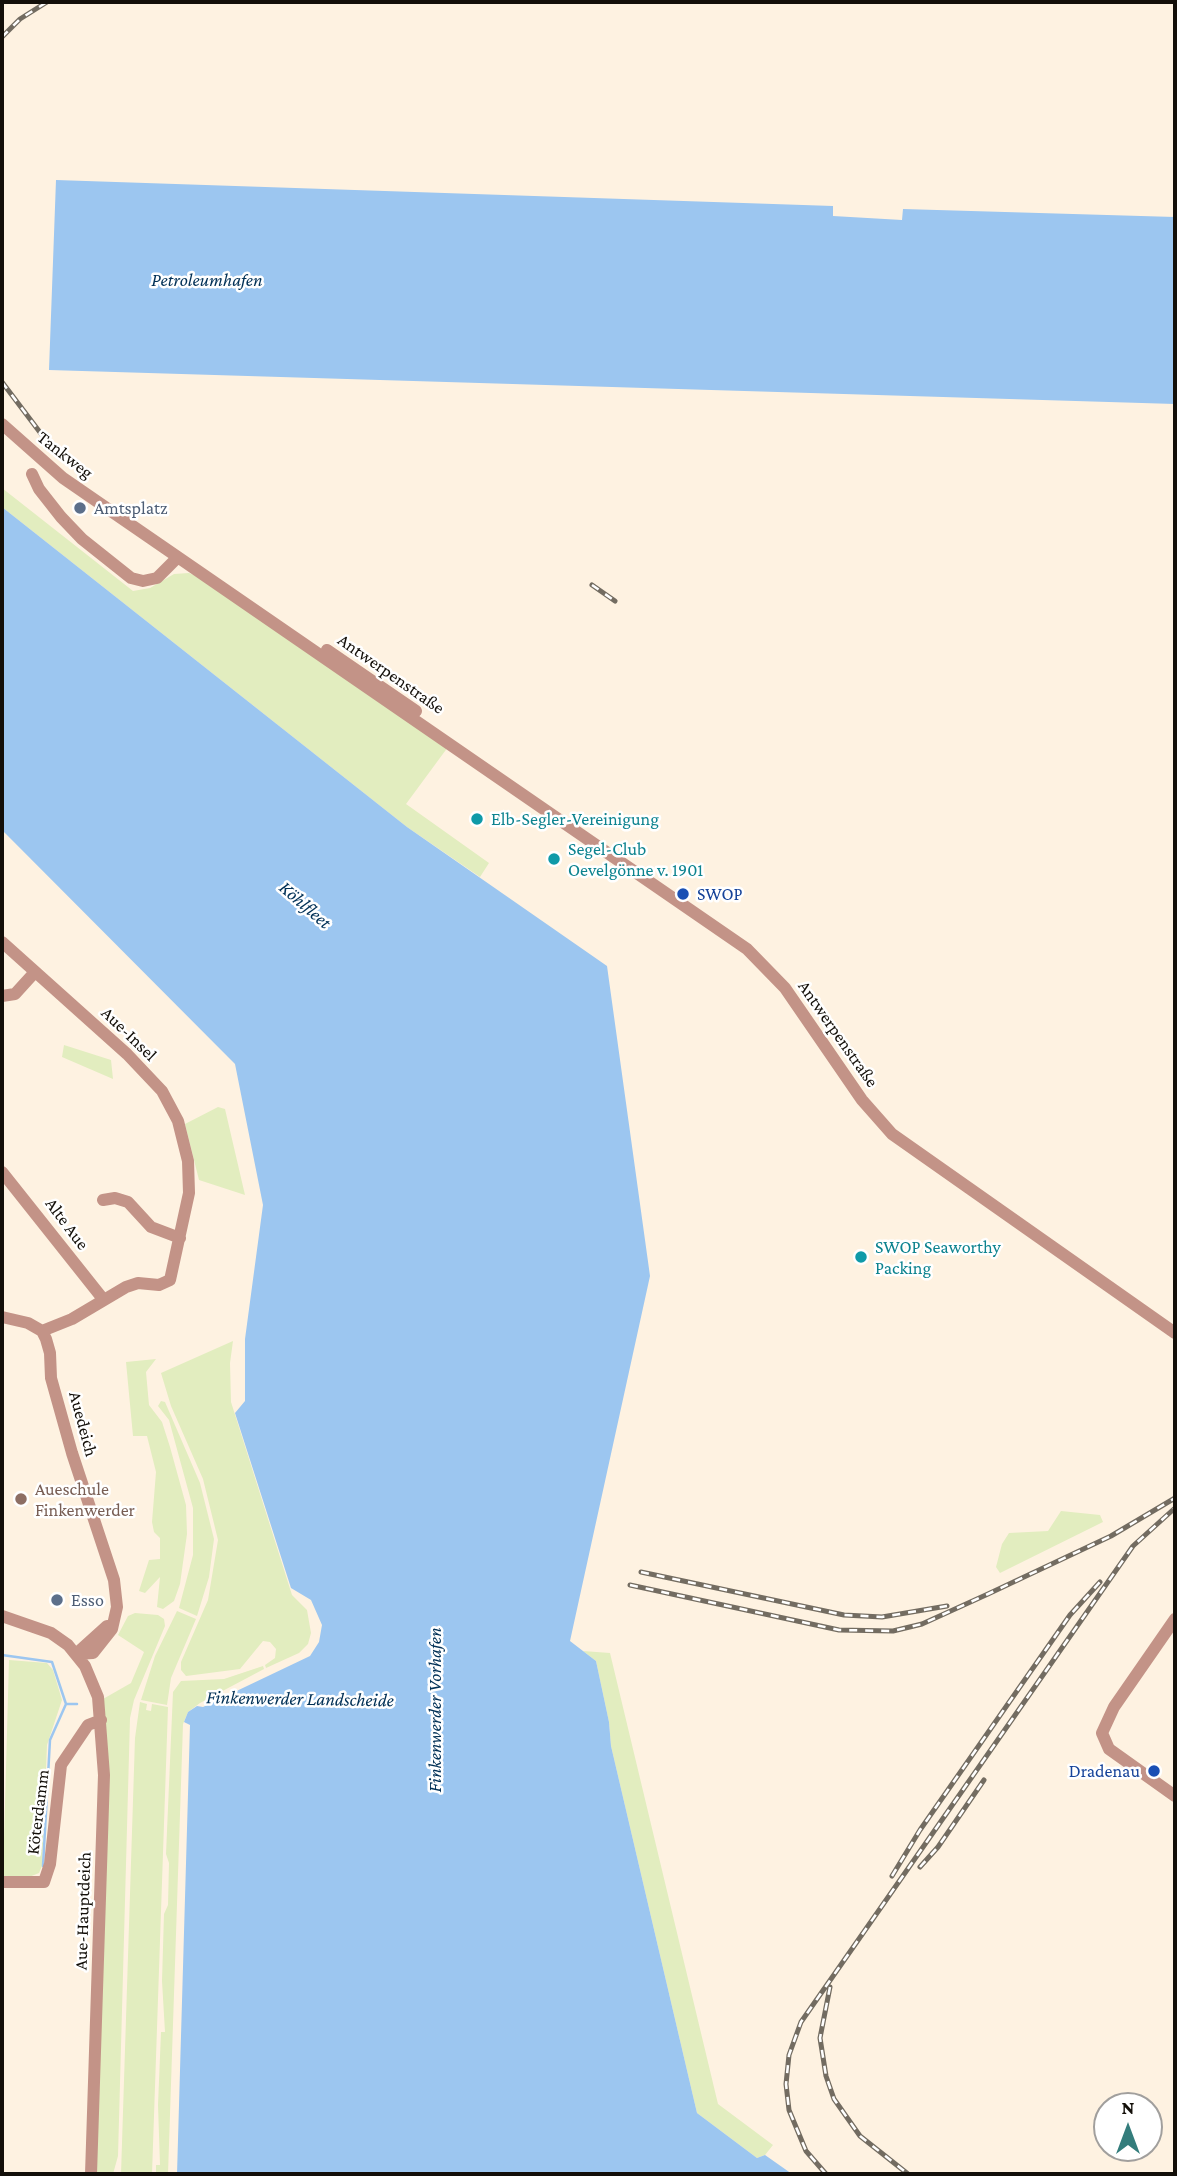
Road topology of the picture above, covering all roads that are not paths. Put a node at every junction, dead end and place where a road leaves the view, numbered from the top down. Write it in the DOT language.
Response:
graph roads {
  1 [pos="2,424"];
  2 [pos="32,474"];
  3 [pos="178,557"];
  4 [pos="2,942"];
  5 [pos="35,972"];
  6 [pos="2,996"];
  7 [pos="2,1172"];
  8 [pos="103,1200"];
  9 [pos="180,1238"];
  10 [pos="103,1299"];
  11 [pos="2,1317"];
  12 [pos="42,1331"];
  13 [pos="1175,1334"];
  14 [pos="117,1607"];
  15 [pos="2,1616"];
  16 [pos="1175,1619"];
  17 [pos="101,1646"];
  18 [pos="76,1654"];
  19 [pos="95,1686"];
  20 [pos="101,1720"];
  21 [pos="1175,1796"];
  22 [pos="2,1882"];
  23 [pos="91,2174"];
  1 -- 3 [label="street, Tankweg"];
  2 -- 3 [label="street"];
  3 -- 13 [label="street, Antwerpenstraße"];
  4 -- 5 [label="street, Aue-Insel"];
  5 -- 6 [label="street"];
  5 -- 9 [label="street, Aue-Insel"];
  7 -- 10 [label="street, Alte Aue"];
  8 -- 9 [label="street"];
  9 -- 10 [label="street"];
  10 -- 12 [label="street"];
  11 -- 12 [label="street"];
  12 -- 14 [label="street, Auedeich"];
  14 -- 17 [label="street, Auedeich"];
  14 -- 18 [label="street"];
  15 -- 18 [label="street"];
  16 -- 21 [label="street"];
  17 -- 18 [label="street"];
  17 -- 19 [label="street, Auedeich"];
  18 -- 19 [label="street, Aue-Hauptdeich"];
  19 -- 20 [label="street, Aue-Hauptdeich"];
  20 -- 22 [label="street, Köterdamm"];
  20 -- 23 [label="street, Aue-Hauptdeich"];
}
